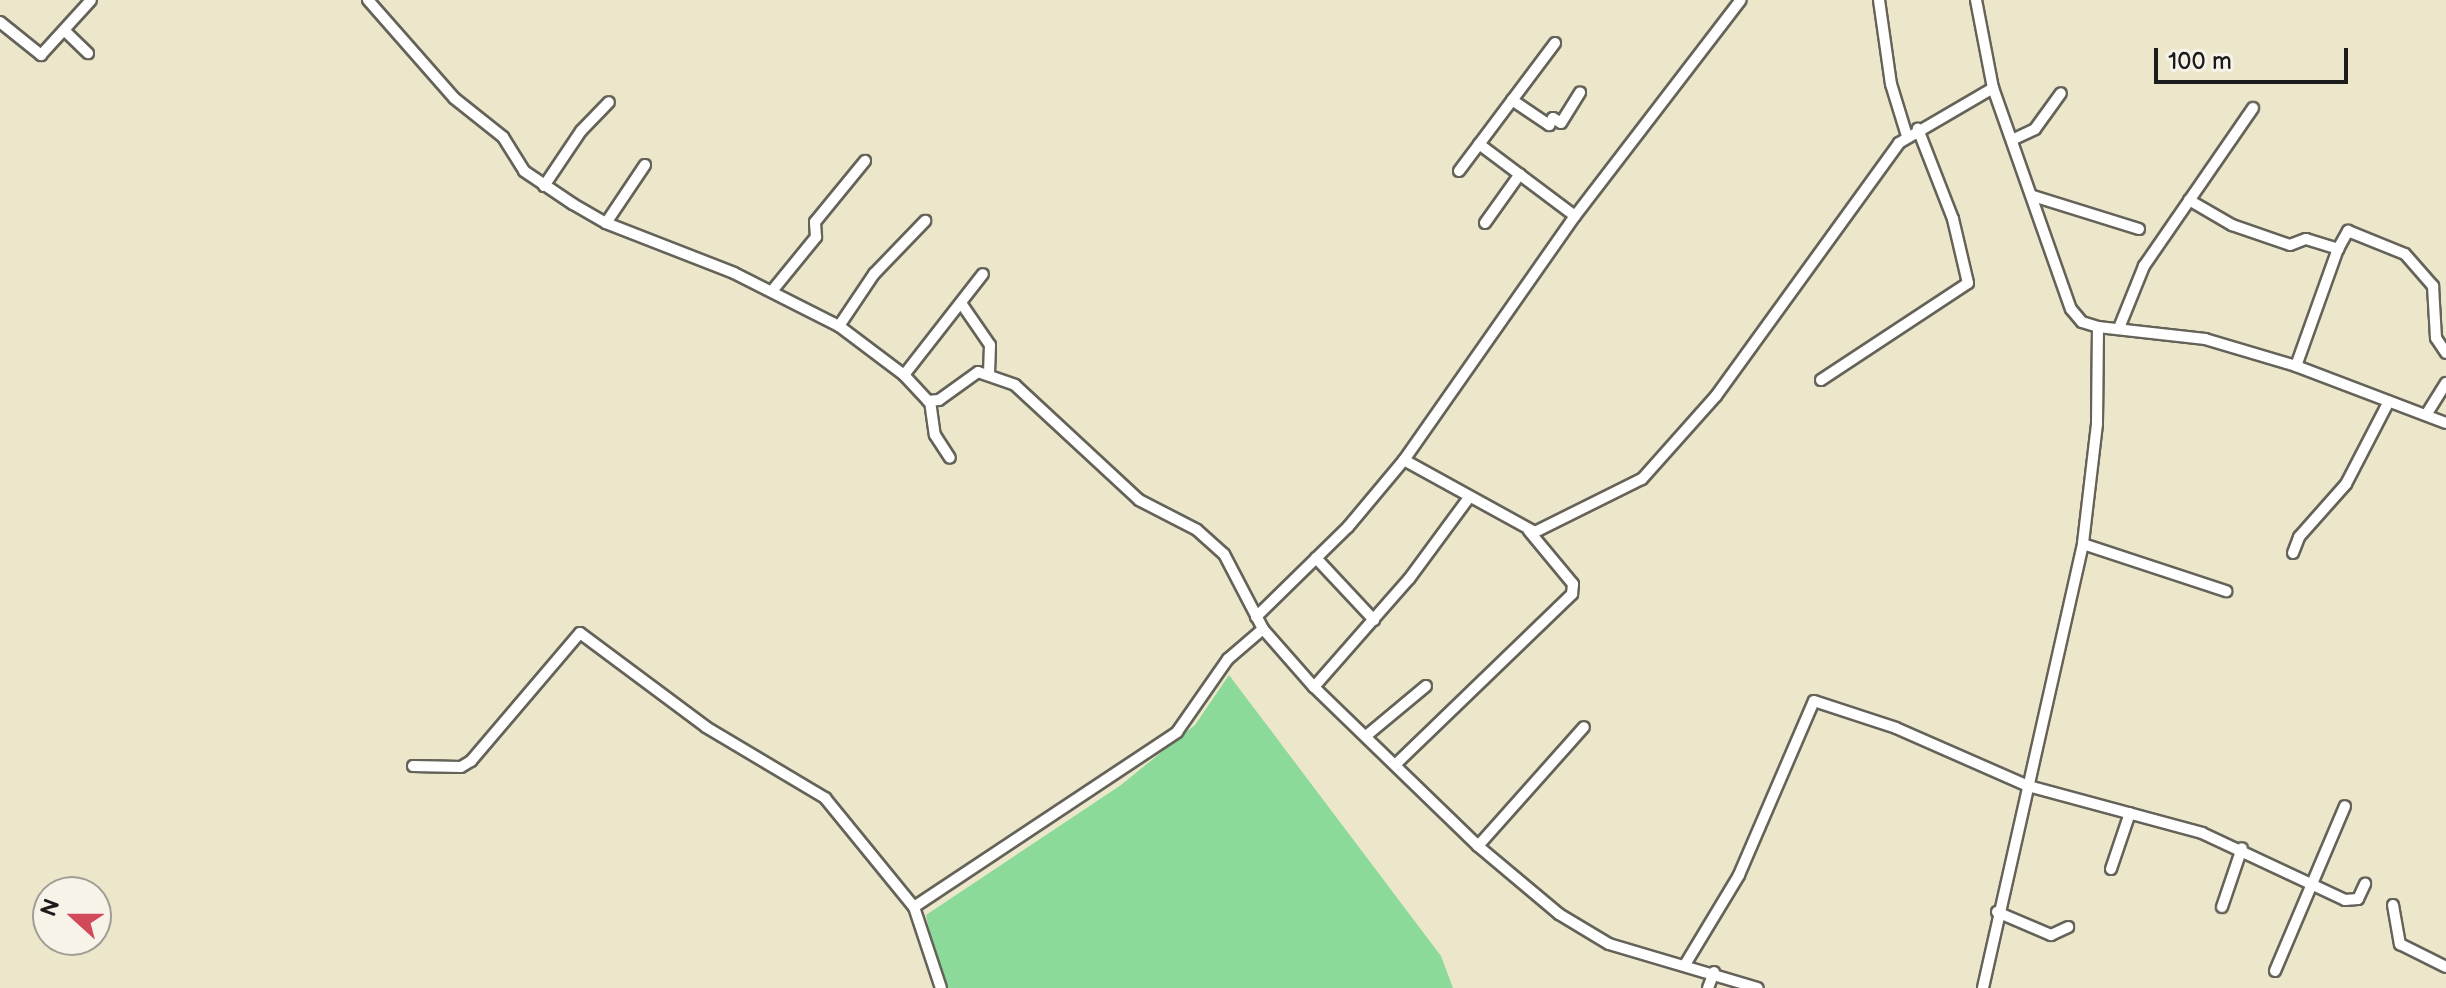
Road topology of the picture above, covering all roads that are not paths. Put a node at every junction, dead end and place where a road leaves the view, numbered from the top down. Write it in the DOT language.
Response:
graph roads {
  1 [pos="91,0"];
  2 [pos="368,0"];
  3 [pos="1741,0"];
  4 [pos="1879,0"];
  5 [pos="1976,0"];
  6 [pos="0,22"];
  7 [pos="65,31"];
  8 [pos="1555,43"];
  9 [pos="88,53"];
  10 [pos="1993,88"];
  11 [pos="1580,92"];
  12 [pos="2061,93"];
  13 [pos="1512,100"];
  14 [pos="609,102"];
  15 [pos="2253,108"];
  16 [pos="1918,129"];
  17 [pos="1907,136"];
  18 [pos="2014,139"];
  19 [pos="1479,144"];
  20 [pos="865,161"];
  21 [pos="645,165"];
  22 [pos="1459,171"];
  23 [pos="1520,174"];
  24 [pos="544,186"];
  25 [pos="2033,196"];
  26 [pos="2189,200"];
  27 [pos="1575,216"];
  28 [pos="925,221"];
  29 [pos="606,223"];
  30 [pos="1485,223"];
  31 [pos="2139,229"];
  32 [pos="2338,249"];
  33 [pos="983,274"];
  34 [pos="772,291"];
  35 [pos="961,303"];
  36 [pos="839,326"];
  37 [pos="2098,327"];
  38 [pos="2119,328"];
  39 [pos="2446,353"];
  40 [pos="2296,366"];
  41 [pos="989,372"];
  42 [pos="904,375"];
  43 [pos="1821,380"];
  44 [pos="2446,383"];
  45 [pos="930,401"];
  46 [pos="2389,401"];
  47 [pos="2426,415"];
  48 [pos="2446,423"];
  49 [pos="950,458"];
  50 [pos="1404,460"];
  51 [pos="1468,499"];
  52 [pos="1529,531"];
  53 [pos="2083,544"];
  54 [pos="2293,553"];
  55 [pos="1316,558"];
  56 [pos="2226,591"];
  57 [pos="1256,617"];
  58 [pos="1374,620"];
  59 [pos="1263,629"];
  60 [pos="1426,686"];
  61 [pos="1314,687"];
  62 [pos="1584,727"];
  63 [pos="1366,736"];
  64 [pos="1396,764"];
  65 [pos="413,766"];
  66 [pos="2028,786"];
  67 [pos="2345,806"];
  68 [pos="2130,813"];
  69 [pos="1478,846"];
  70 [pos="2242,848"];
  71 [pos="2111,869"];
  72 [pos="2365,884"];
  73 [pos="2309,885"];
  74 [pos="2393,905"];
  75 [pos="914,907"];
  76 [pos="2222,907"];
  77 [pos="1997,912"];
  78 [pos="2068,927"];
  79 [pos="1686,963"];
  80 [pos="2446,967"];
  81 [pos="2275,971"];
  82 [pos="1714,972"];
  83 [pos="941,988"];
  84 [pos="1708,988"];
  85 [pos="1758,988"];
  86 [pos="1983,988"];
  1 -- 7 [label="street"];
  2 -- 24 [label="street"];
  3 -- 27 [label="street"];
  4 -- 17 [label="street"];
  5 -- 10 [label="street"];
  6 -- 7 [label="street"];
  7 -- 9 [label="street"];
  8 -- 13 [label="street"];
  10 -- 16 [label="street"];
  10 -- 18 [label="street"];
  11 -- 13 [label="street"];
  12 -- 18 [label="street"];
  13 -- 19 [label="street"];
  14 -- 24 [label="street"];
  15 -- 26 [label="street"];
  16 -- 17 [label="street"];
  16 -- 43 [label="street"];
  17 -- 52 [label="street"];
  18 -- 25 [label="street"];
  19 -- 22 [label="street"];
  19 -- 23 [label="street"];
  20 -- 34 [label="street"];
  21 -- 29 [label="street"];
  23 -- 27 [label="street"];
  23 -- 30 [label="street"];
  24 -- 29 [label="street"];
  25 -- 31 [label="street"];
  25 -- 37 [label="street"];
  26 -- 32 [label="street"];
  26 -- 38 [label="street"];
  27 -- 50 [label="street"];
  28 -- 36 [label="street"];
  29 -- 34 [label="street"];
  32 -- 39 [label="street"];
  32 -- 40 [label="street"];
  33 -- 35 [label="street"];
  34 -- 36 [label="street"];
  35 -- 41 [label="street"];
  35 -- 42 [label="street"];
  36 -- 42 [label="street"];
  37 -- 38 [label="street"];
  37 -- 53 [label="street"];
  38 -- 40 [label="street"];
  40 -- 46 [label="street"];
  41 -- 45 [label="street"];
  41 -- 57 [label="street"];
  42 -- 45 [label="street"];
  44 -- 47 [label="street"];
  45 -- 49 [label="street"];
  46 -- 47 [label="street"];
  46 -- 54 [label="street"];
  47 -- 48 [label="street"];
  50 -- 51 [label="street"];
  50 -- 55 [label="street"];
  51 -- 52 [label="street"];
  51 -- 58 [label="street"];
  52 -- 64 [label="street"];
  53 -- 56 [label="street"];
  53 -- 66 [label="street"];
  55 -- 57 [label="street"];
  55 -- 58 [label="street"];
  57 -- 59 [label="street"];
  58 -- 61 [label="street"];
  59 -- 61 [label="street"];
  59 -- 75 [label="street"];
  60 -- 63 [label="street"];
  61 -- 63 [label="street"];
  62 -- 69 [label="street"];
  63 -- 64 [label="street"];
  64 -- 69 [label="street"];
  65 -- 75 [label="street"];
  66 -- 68 [label="street"];
  66 -- 77 [label="street"];
  66 -- 79 [label="street"];
  67 -- 73 [label="street"];
  68 -- 70 [label="street"];
  68 -- 71 [label="street"];
  69 -- 79 [label="street"];
  70 -- 73 [label="street"];
  70 -- 76 [label="street"];
  72 -- 73 [label="street"];
  73 -- 81 [label="street"];
  74 -- 80 [label="street"];
  75 -- 83 [label="street"];
  77 -- 78 [label="street"];
  77 -- 86 [label="street"];
  79 -- 82 [label="street"];
  82 -- 84 [label="street"];
  82 -- 85 [label="street"];
}
